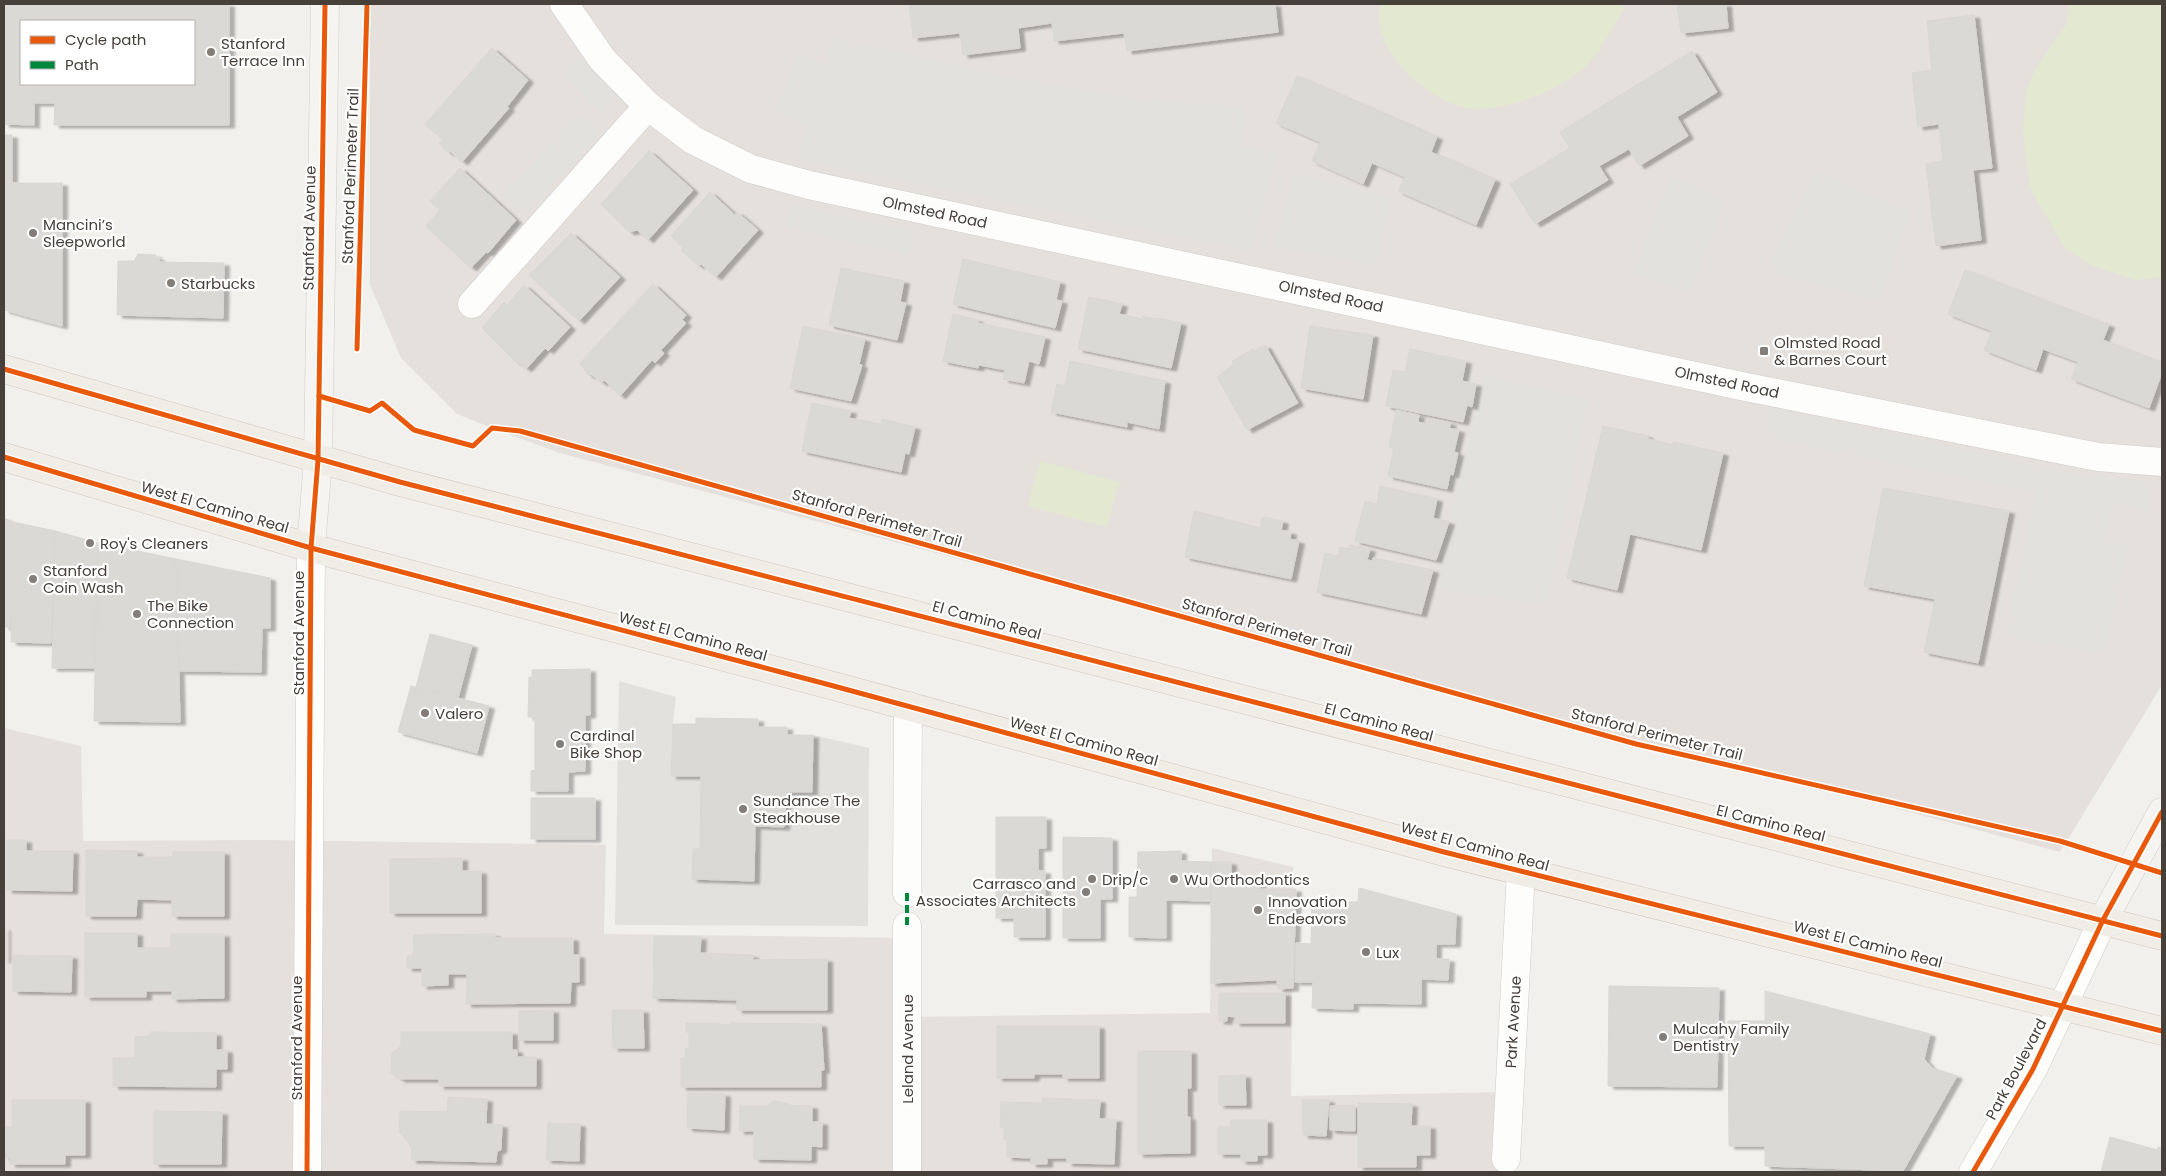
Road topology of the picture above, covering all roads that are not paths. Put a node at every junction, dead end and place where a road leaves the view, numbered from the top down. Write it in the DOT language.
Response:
graph roads {
  1 [pos="324,4"];
  2 [pos="564,4"];
  3 [pos="648,106"];
  4 [pos="472,304"];
  5 [pos="4,369"];
  6 [pos="4,457"];
  7 [pos="318,460"];
  8 [pos="2162,462"];
  9 [pos="311,548"];
  10 [pos="908,706"];
  11 [pos="2162,812"];
  12 [pos="1521,871"];
  13 [pos="907,893"];
  14 [pos="2103,920"];
  15 [pos="907,926"];
  16 [pos="2162,936"];
  17 [pos="2064,1006"];
  18 [pos="2162,1031"];
  19 [pos="1506,1159"];
  20 [pos="307,1172"];
  21 [pos="907,1172"];
  22 [pos="1973,1172"];
  1 -- 7 [label="street, Stanford Avenue"];
  2 -- 3 [label="street, Olmsted Road"];
  3 -- 4 [label="street"];
  3 -- 8 [label="street, Olmsted Road"];
  5 -- 7 [label="main road"];
  6 -- 9 [label="main road, West El Camino Real"];
  7 -- 9 [label="street, Stanford Avenue"];
  7 -- 14 [label="main road, El Camino Real"];
  9 -- 10 [label="main road, West El Camino Real"];
  9 -- 20 [label="street, Stanford Avenue"];
  10 -- 12 [label="main road, West El Camino Real"];
  10 -- 13 [label="street"];
  11 -- 14 [label="street"];
  12 -- 17 [label="main road, West El Camino Real"];
  12 -- 19 [label="street, Park Avenue"];
  14 -- 16 [label="main road, El Camino Real"];
  14 -- 17 [label="street, Park Boulevard"];
  15 -- 21 [label="street, Leland Avenue"];
  17 -- 18 [label="main road, West El Camino Real"];
  17 -- 22 [label="street, Park Boulevard"];
}
